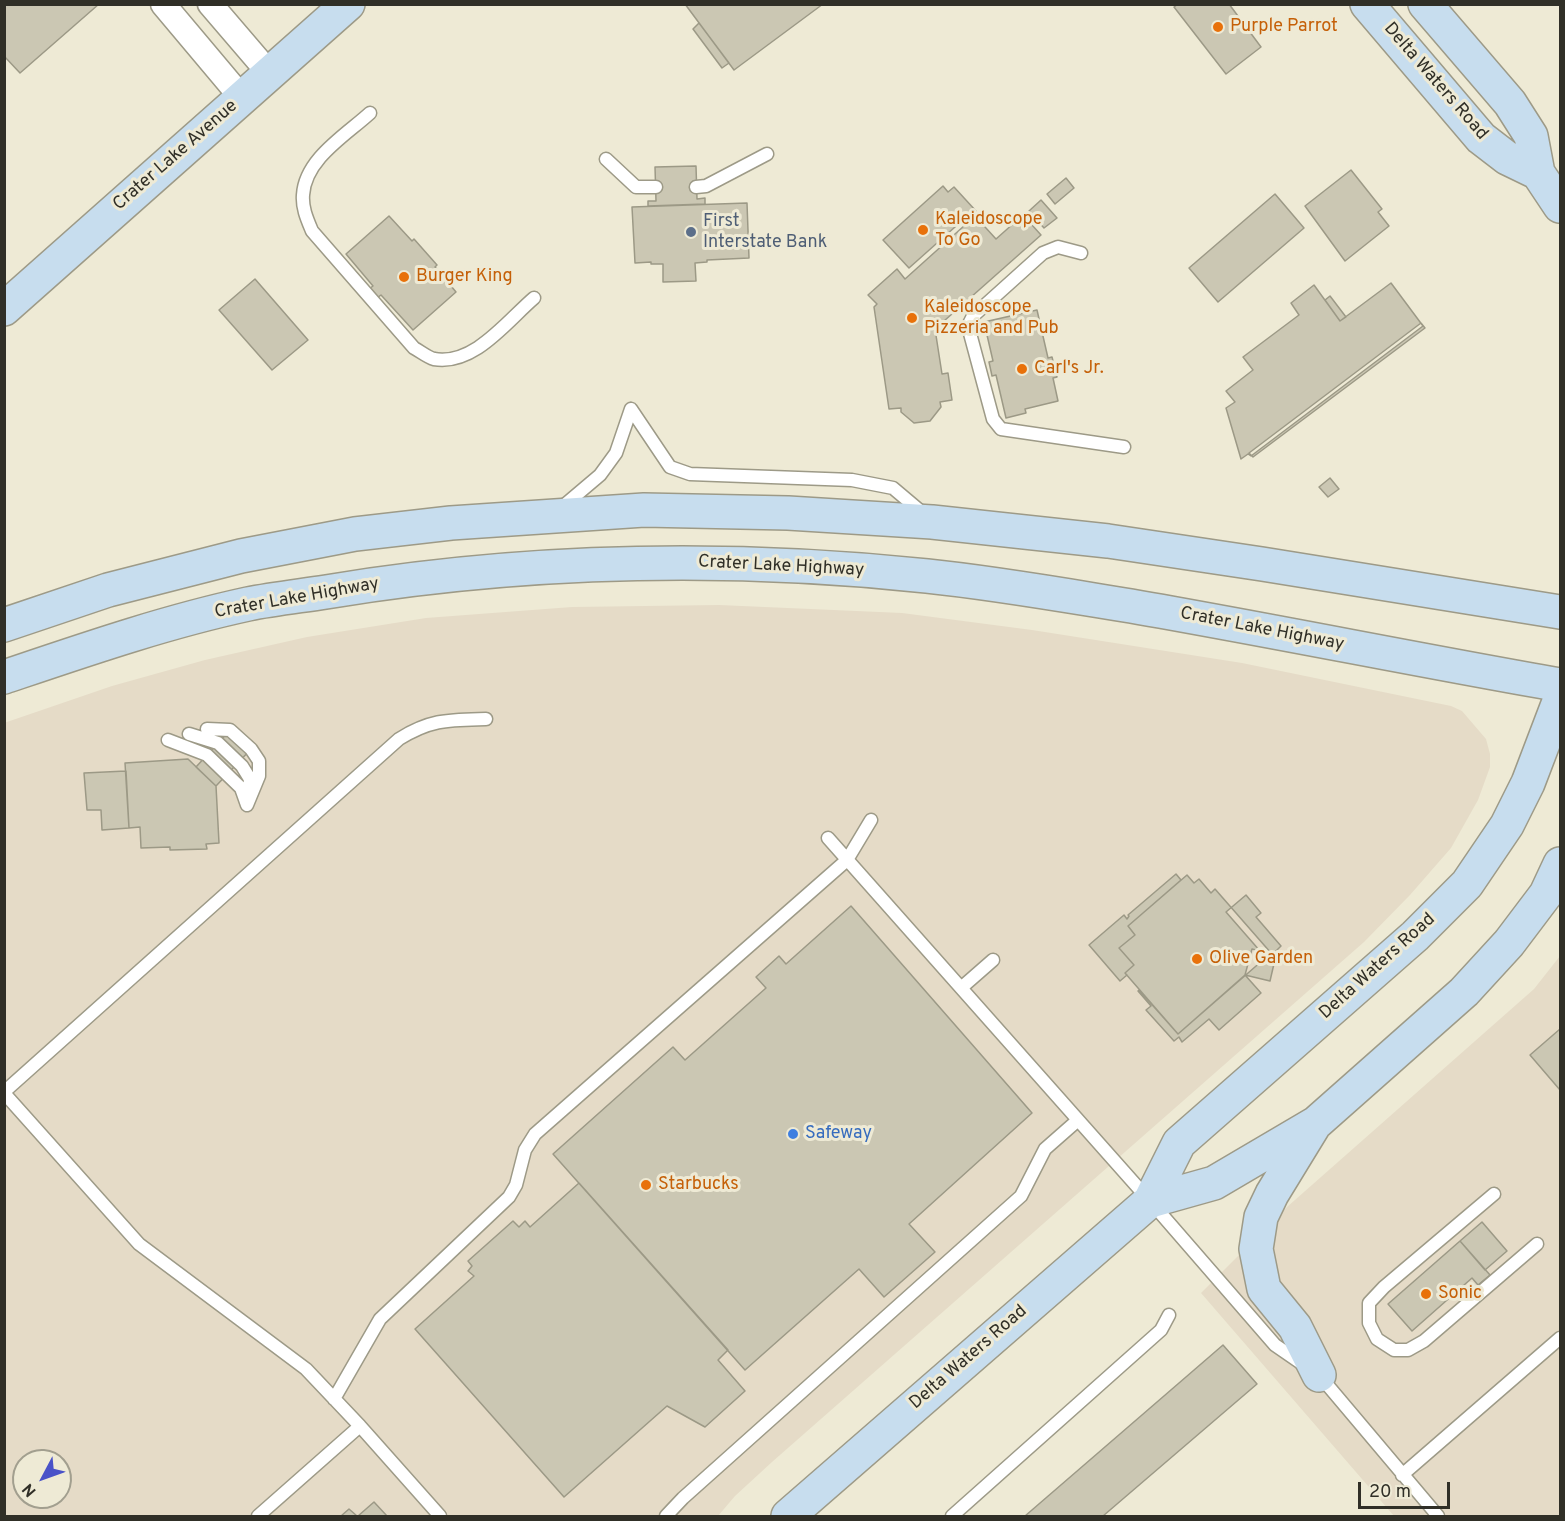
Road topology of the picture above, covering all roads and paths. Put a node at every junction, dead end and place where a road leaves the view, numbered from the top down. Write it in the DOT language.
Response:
graph roads {
  1 [pos="163,4"];
  2 [pos="210,4"];
  3 [pos="348,4"];
  4 [pos="1367,4"];
  5 [pos="1425,4"];
  6 [pos="270,74"];
  7 [pos="242,98"];
  8 [pos="370,113"];
  9 [pos="767,154"];
  10 [pos="606,159"];
  11 [pos="1538,173"];
  12 [pos="656,187"];
  13 [pos="696,187"];
  14 [pos="1560,207"];
  15 [pos="1081,253"];
  16 [pos="534,298"];
  17 [pos="4,309"];
  18 [pos="1124,447"];
  19 [pos="551,516"];
  20 [pos="932,522"];
  21 [pos="1560,612"];
  22 [pos="4,625"];
  23 [pos="4,677"];
  24 [pos="1560,686"];
  25 [pos="1560,699"];
  26 [pos="486,719"];
  27 [pos="207,729"];
  28 [pos="189,734"];
  29 [pos="168,740"];
  30 [pos="247,805"];
  31 [pos="871,820"];
  32 [pos="828,837"];
  33 [pos="847,860"];
  34 [pos="1560,864"];
  35 [pos="1553,886"];
  36 [pos="993,960"];
  37 [pos="962,988"];
  38 [pos="4,1093"];
  39 [pos="1078,1120"];
  40 [pos="1316,1123"];
  41 [pos="1494,1194"];
  42 [pos="1150,1202"];
  43 [pos="1537,1244"];
  44 [pos="1169,1315"];
  45 [pos="1560,1338"];
  46 [pos="1319,1375"];
  47 [pos="334,1399"];
  48 [pos="360,1426"];
  49 [pos="1402,1475"];
  50 [pos="258,1516"];
  51 [pos="440,1516"];
  52 [pos="666,1516"];
  53 [pos="788,1516"];
  54 [pos="951,1516"];
  55 [pos="1438,1516"];
  1 -- 7 [label="street"];
  2 -- 6 [label="street"];
  3 -- 6 [label="main road, Crater Lake Avenue"];
  4 -- 11 [label="main road, Delta Waters Road"];
  5 -- 11 [label="main road"];
  6 -- 7 [label="main road, Crater Lake Avenue"];
  7 -- 17 [label="main road, Crater Lake Avenue"];
  8 -- 16 [label="lane"];
  9 -- 13 [label="lane"];
  10 -- 12 [label="lane"];
  11 -- 14 [label="main road"];
  15 -- 18 [label="lane"];
  19 -- 20 [label="main road"];
  19 -- 20 [label="lane"];
  19 -- 22 [label="main road"];
  20 -- 21 [label="main road"];
  23 -- 24 [label="main road, Crater Lake Highway"];
  25 -- 42 [label="main road, Delta Waters Road"];
  26 -- 38 [label="lane"];
  27 -- 30 [label="lane"];
  28 -- 30 [label="lane"];
  29 -- 30 [label="lane"];
  31 -- 33 [label="lane"];
  32 -- 33 [label="lane"];
  33 -- 37 [label="lane"];
  33 -- 47 [label="lane"];
  34 -- 35 [label="main road, Delta Waters Road"];
  35 -- 40 [label="main road, Delta Waters Road"];
  36 -- 37 [label="lane"];
  37 -- 39 [label="lane"];
  38 -- 47 [label="lane"];
  39 -- 42 [label="lane"];
  39 -- 52 [label="lane"];
  40 -- 42 [label="main road, Delta Waters Road"];
  40 -- 46 [label="main road"];
  41 -- 43 [label="lane"];
  42 -- 46 [label="lane"];
  42 -- 53 [label="main road, Delta Waters Road"];
  44 -- 54 [label="lane"];
  45 -- 49 [label="lane"];
  46 -- 49 [label="lane"];
  47 -- 48 [label="lane"];
  48 -- 50 [label="lane"];
  48 -- 51 [label="lane"];
  49 -- 55 [label="lane"];
}
